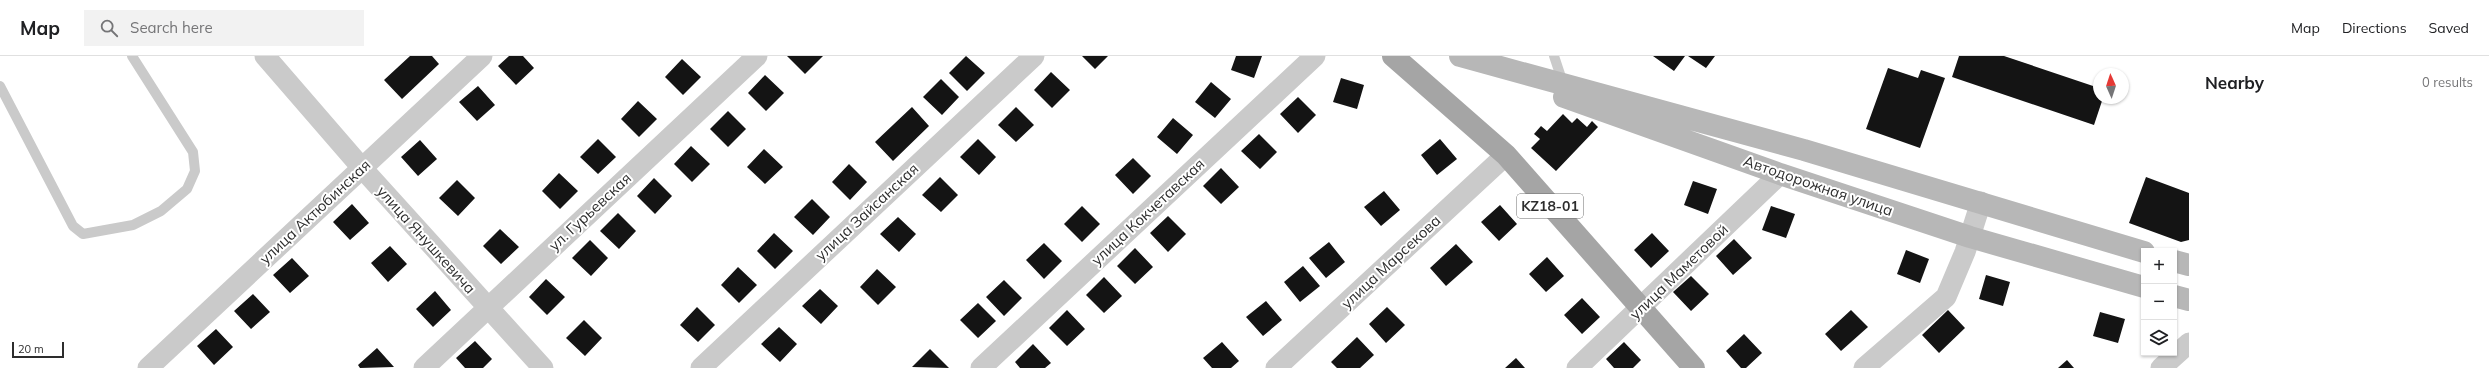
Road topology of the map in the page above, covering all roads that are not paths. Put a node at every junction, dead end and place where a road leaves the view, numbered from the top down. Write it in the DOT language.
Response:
graph roads {
  1 [pos="132,56"];
  2 [pos="265,56"];
  3 [pos="482,56"];
  4 [pos="757,56"];
  5 [pos="1034,56"];
  6 [pos="1315,56"];
  7 [pos="1393,56"];
  8 [pos="1460,56"];
  9 [pos="1554,56"];
  10 [pos="1500,67"];
  11 [pos="1563,83"];
  12 [pos="0,86"];
  13 [pos="1506,155"];
  14 [pos="362,168"];
  15 [pos="1780,174"];
  16 [pos="1981,202"];
  17 [pos="1970,237"];
  18 [pos="2141,251"];
  19 [pos="2177,261"];
  20 [pos="2189,265"];
  21 [pos="2141,286"];
  22 [pos="2177,297"];
  23 [pos="2189,300"];
  24 [pos="1642,308"];
  25 [pos="487,309"];
  26 [pos="2189,343"];
  27 [pos="148,368"];
  28 [pos="424,368"];
  29 [pos="543,368"];
  30 [pos="700,368"];
  31 [pos="981,368"];
  32 [pos="1276,368"];
  33 [pos="1577,368"];
  34 [pos="1694,368"];
  35 [pos="1864,368"];
  36 [pos="2161,368"];
  1 -- 12 [label="lane"];
  2 -- 14 [label="street, улица Янушкевича"];
  3 -- 14 [label="street, улица Актюбинская"];
  4 -- 25 [label="street, ул. Гурьевская"];
  5 -- 30 [label="street, улица Зайсанская"];
  6 -- 31 [label="street, улица Кокчетавская"];
  7 -- 13 [label="main road, KZ18-01"];
  8 -- 10 [label="main road, Автодорожная улица"];
  9 -- 11 [label="lane"];
  10 -- 11 [label="main road, Автодорожная улица"];
  10 -- 15 [label="main road, Автодорожная улица"];
  11 -- 16 [label="main road, Автодорожная улица"];
  13 -- 24 [label="main road, KZ18-01"];
  13 -- 32 [label="street, улица Марсекова"];
  14 -- 25 [label="street, улица Янушкевича"];
  14 -- 27 [label="street, улица Актюбинская"];
  15 -- 17 [label="main road, Автодорожная улица"];
  15 -- 24 [label="street, улица Маметовой"];
  16 -- 17 [label="street"];
  16 -- 18 [label="main road, Автодорожная улица"];
  17 -- 21 [label="main road, Автодорожная улица"];
  17 -- 35 [label="street"];
  19 -- 20 [label="main road"];
  22 -- 23 [label="main road"];
  24 -- 33 [label="street, улица Маметовой"];
  24 -- 34 [label="main road, KZ18-01"];
  25 -- 28 [label="street, ул. Гурьевская"];
  25 -- 29 [label="street, улица Янушкевича"];
  26 -- 36 [label="street"];
}
